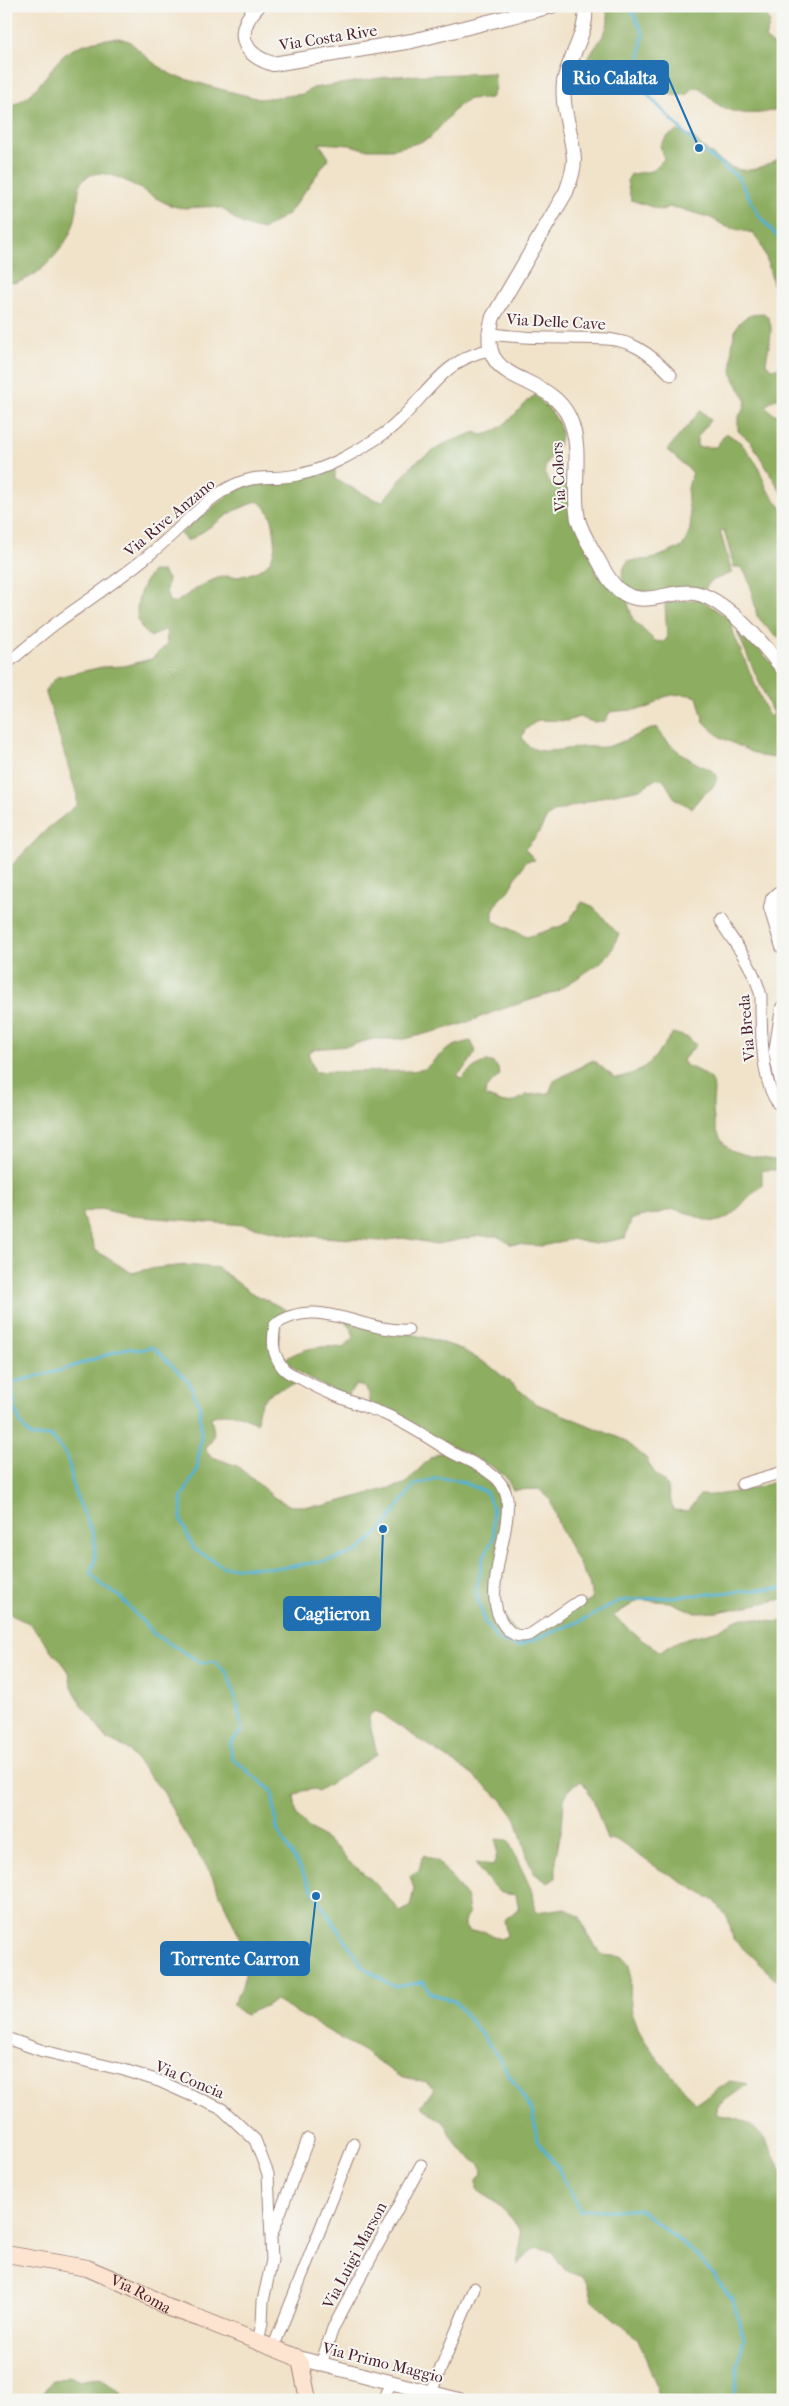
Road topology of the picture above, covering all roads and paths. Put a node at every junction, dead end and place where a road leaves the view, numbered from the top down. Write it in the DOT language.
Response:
graph roads {
  1 [pos="258,6"];
  2 [pos="552,6"];
  3 [pos="583,6"];
  4 [pos="488,333"];
  5 [pos="489,350"];
  6 [pos="671,375"];
  7 [pos="6,664"];
  8 [pos="783,669"];
  9 [pos="783,894"];
  10 [pos="720,921"];
  11 [pos="783,948"];
  12 [pos="783,1008"];
  13 [pos="783,1086"];
  14 [pos="783,1108"];
  15 [pos="408,1330"];
  16 [pos="783,1472"];
  17 [pos="742,1484"];
  18 [pos="579,1601"];
  19 [pos="6,2038"];
  20 [pos="308,2139"];
  21 [pos="354,2144"];
  22 [pos="421,2164"];
  23 [pos="271,2238"];
  24 [pos="6,2254"];
  25 [pos="474,2288"];
  26 [pos="265,2345"];
  27 [pos="298,2358"];
  28 [pos="326,2366"];
  29 [pos="305,2379"];
  30 [pos="391,2382"];
  31 [pos="431,2392"];
  32 [pos="308,2400"];
  33 [pos="383,2400"];
  34 [pos="459,2400"];
  1 -- 2 [label="street, Via Costa Rive"];
  3 -- 4 [label="street"];
  4 -- 5 [label="street"];
  4 -- 6 [label="street, Via Delle Cave"];
  5 -- 7 [label="street, Via Rive Anzano"];
  5 -- 8 [label="street, Via Colors"];
  9 -- 11 [label="street"];
  10 -- 14 [label="street, Via Breda"];
  12 -- 13 [label="street"];
  15 -- 18 [label="street"];
  16 -- 17 [label="street"];
  19 -- 23 [label="street, Via Concia"];
  20 -- 23 [label="street, Via Concia"];
  21 -- 26 [label="street"];
  22 -- 28 [label="street, Via Luigi Marson"];
  23 -- 26 [label="street, Via Concia"];
  24 -- 26 [label="main road, Via Roma"];
  25 -- 31 [label="street"];
  26 -- 27 [label="main road, Via Roma"];
  27 -- 28 [label="street, Via Primo Maggio"];
  27 -- 29 [label="main road"];
  28 -- 29 [label="street"];
  28 -- 30 [label="street, Via Primo Maggio"];
  29 -- 32 [label="main road"];
  30 -- 31 [label="street, Via Primo Maggio"];
  30 -- 33 [label="street"];
  31 -- 34 [label="street, Via Primo Maggio"];
}
